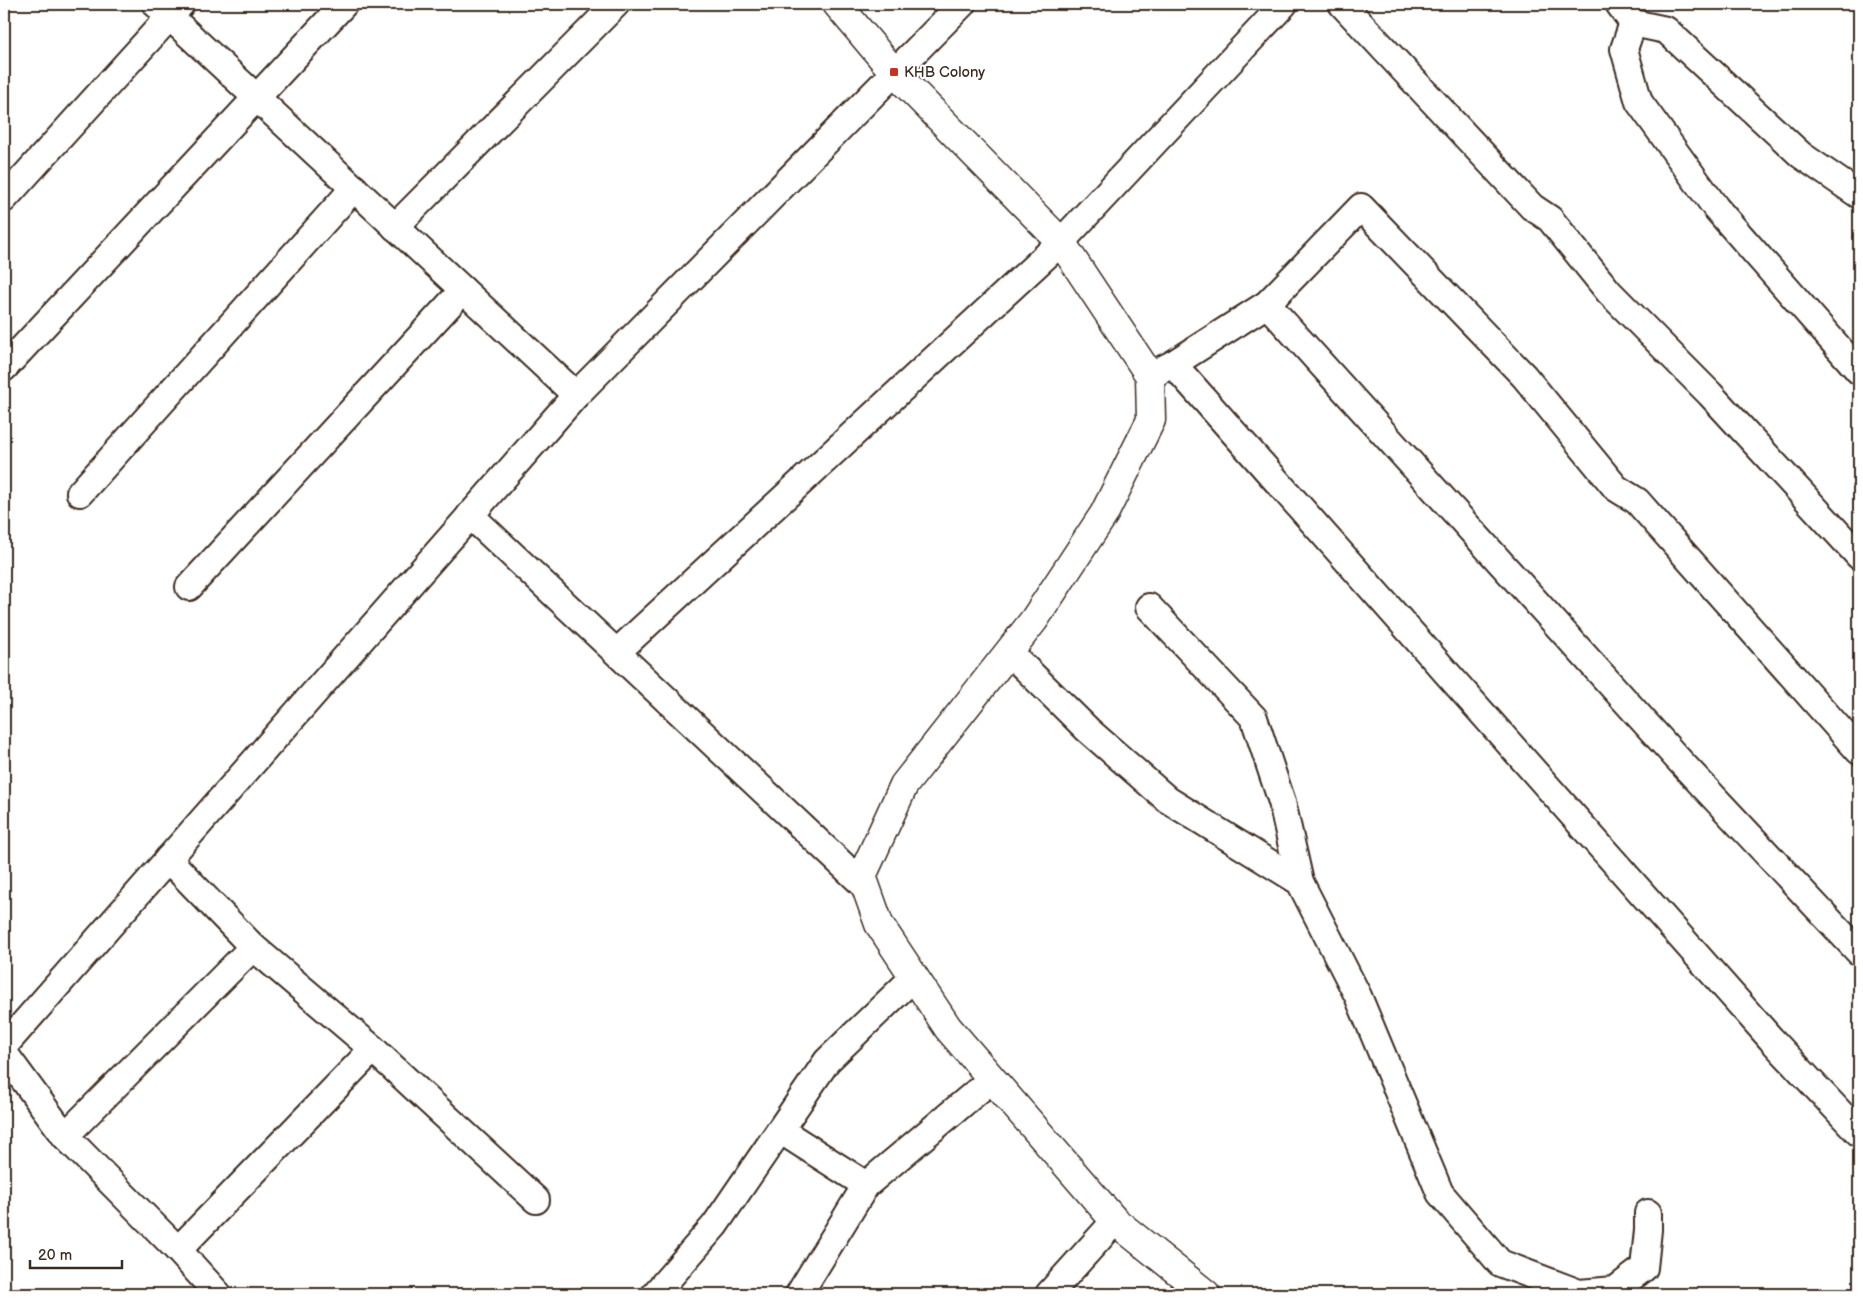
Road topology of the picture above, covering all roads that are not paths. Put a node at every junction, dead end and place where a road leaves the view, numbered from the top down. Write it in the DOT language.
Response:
graph roads {
  1 [pos="344,4"];
  2 [pos="616,4"];
  3 [pos="837,4"];
  4 [pos="962,4"];
  5 [pos="1284,4"];
  6 [pos="1342,4"];
  7 [pos="169,8"];
  8 [pos="1626,13"];
  9 [pos="894,72"];
  10 [pos="257,98"];
  11 [pos="354,188"];
  12 [pos="1859,195"];
  13 [pos="4,199"];
  14 [pos="395,227"];
  15 [pos="1061,242"];
  16 [pos="463,290"];
  17 [pos="1267,304"];
  18 [pos="1174,364"];
  19 [pos="4,368"];
  20 [pos="1859,371"];
  21 [pos="1150,376"];
  22 [pos="576,395"];
  23 [pos="80,493"];
  24 [pos="470,515"];
  25 [pos="1859,556"];
  26 [pos="188,586"];
  27 [pos="1149,607"];
  28 [pos="617,652"];
  29 [pos="1009,652"];
  30 [pos="1859,750"];
  31 [pos="168,859"];
  32 [pos="1300,882"];
  33 [pos="865,886"];
  34 [pos="253,947"];
  35 [pos="1859,952"];
  36 [pos="914,977"];
  37 [pos="4,1046"];
  38 [pos="373,1049"];
  39 [pos="4,1053"];
  40 [pos="992,1079"];
  41 [pos="780,1130"];
  42 [pos="1859,1133"];
  43 [pos="65,1136"];
  44 [pos="866,1185"];
  45 [pos="536,1200"];
  46 [pos="1648,1213"];
  47 [pos="1115,1221"];
  48 [pos="178,1250"];
  49 [pos="218,1294"];
  50 [pos="655,1294"];
  51 [pos="799,1294"];
  52 [pos="1049,1294"];
  53 [pos="1206,1294"];
  1 -- 10 [label="street"];
  2 -- 14 [label="street"];
  3 -- 9 [label="street"];
  4 -- 9 [label="street"];
  5 -- 15 [label="street"];
  6 -- 25 [label="street"];
  7 -- 10 [label="street"];
  7 -- 13 [label="street"];
  8 -- 12 [label="street"];
  8 -- 20 [label="street"];
  9 -- 15 [label="street"];
  9 -- 22 [label="street"];
  10 -- 11 [label="street"];
  10 -- 19 [label="street"];
  11 -- 14 [label="street"];
  11 -- 23 [label="street"];
  14 -- 16 [label="street"];
  15 -- 21 [label="street"];
  15 -- 28 [label="street"];
  16 -- 22 [label="street"];
  16 -- 26 [label="street"];
  17 -- 18 [label="street"];
  17 -- 30 [label="street"];
  17 -- 35 [label="street"];
  18 -- 21 [label="street"];
  18 -- 42 [label="street"];
  21 -- 29 [label="street"];
  22 -- 24 [label="street"];
  24 -- 28 [label="street"];
  24 -- 31 [label="street"];
  27 -- 32 [label="street"];
  28 -- 33 [label="street"];
  29 -- 32 [label="street"];
  29 -- 33 [label="street"];
  31 -- 34 [label="street"];
  31 -- 37 [label="street"];
  32 -- 46 [label="street"];
  33 -- 36 [label="street"];
  34 -- 38 [label="street"];
  34 -- 43 [label="street"];
  36 -- 40 [label="street"];
  36 -- 41 [label="street"];
  38 -- 45 [label="street"];
  38 -- 48 [label="street"];
  39 -- 43 [label="street"];
  40 -- 44 [label="street"];
  40 -- 47 [label="street"];
  41 -- 44 [label="street"];
  41 -- 50 [label="street"];
  43 -- 48 [label="street"];
  44 -- 51 [label="street"];
  47 -- 52 [label="street"];
  47 -- 53 [label="street"];
  48 -- 49 [label="street"];
}
